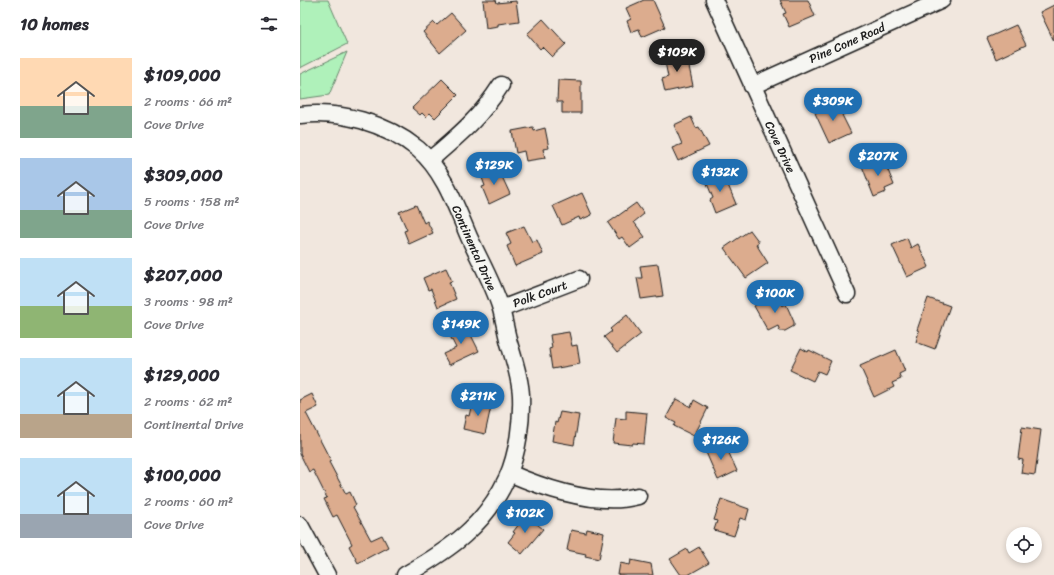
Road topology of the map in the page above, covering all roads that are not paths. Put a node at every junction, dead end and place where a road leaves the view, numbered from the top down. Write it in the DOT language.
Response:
graph roads {
  1 [pos="714,0"];
  2 [pos="942,0"];
  3 [pos="502,85"];
  4 [pos="752,86"];
  5 [pos="300,116"];
  6 [pos="430,160"];
  7 [pos="579,279"];
  8 [pos="847,294"];
  9 [pos="501,308"];
  10 [pos="509,473"];
  11 [pos="638,496"];
  12 [pos="300,525"];
  13 [pos="327,575"];
  14 [pos="405,575"];
  1 -- 4 [label="street, Cove Drive"];
  2 -- 4 [label="street, Pine Cone Road"];
  3 -- 6 [label="street"];
  4 -- 8 [label="street, Cove Drive"];
  5 -- 6 [label="street, Continental Drive"];
  6 -- 9 [label="street, Continental Drive"];
  7 -- 9 [label="street, Polk Court"];
  9 -- 10 [label="street, Continental Drive"];
  10 -- 11 [label="street"];
  10 -- 14 [label="street, Continental Drive"];
  12 -- 13 [label="street"];
}
